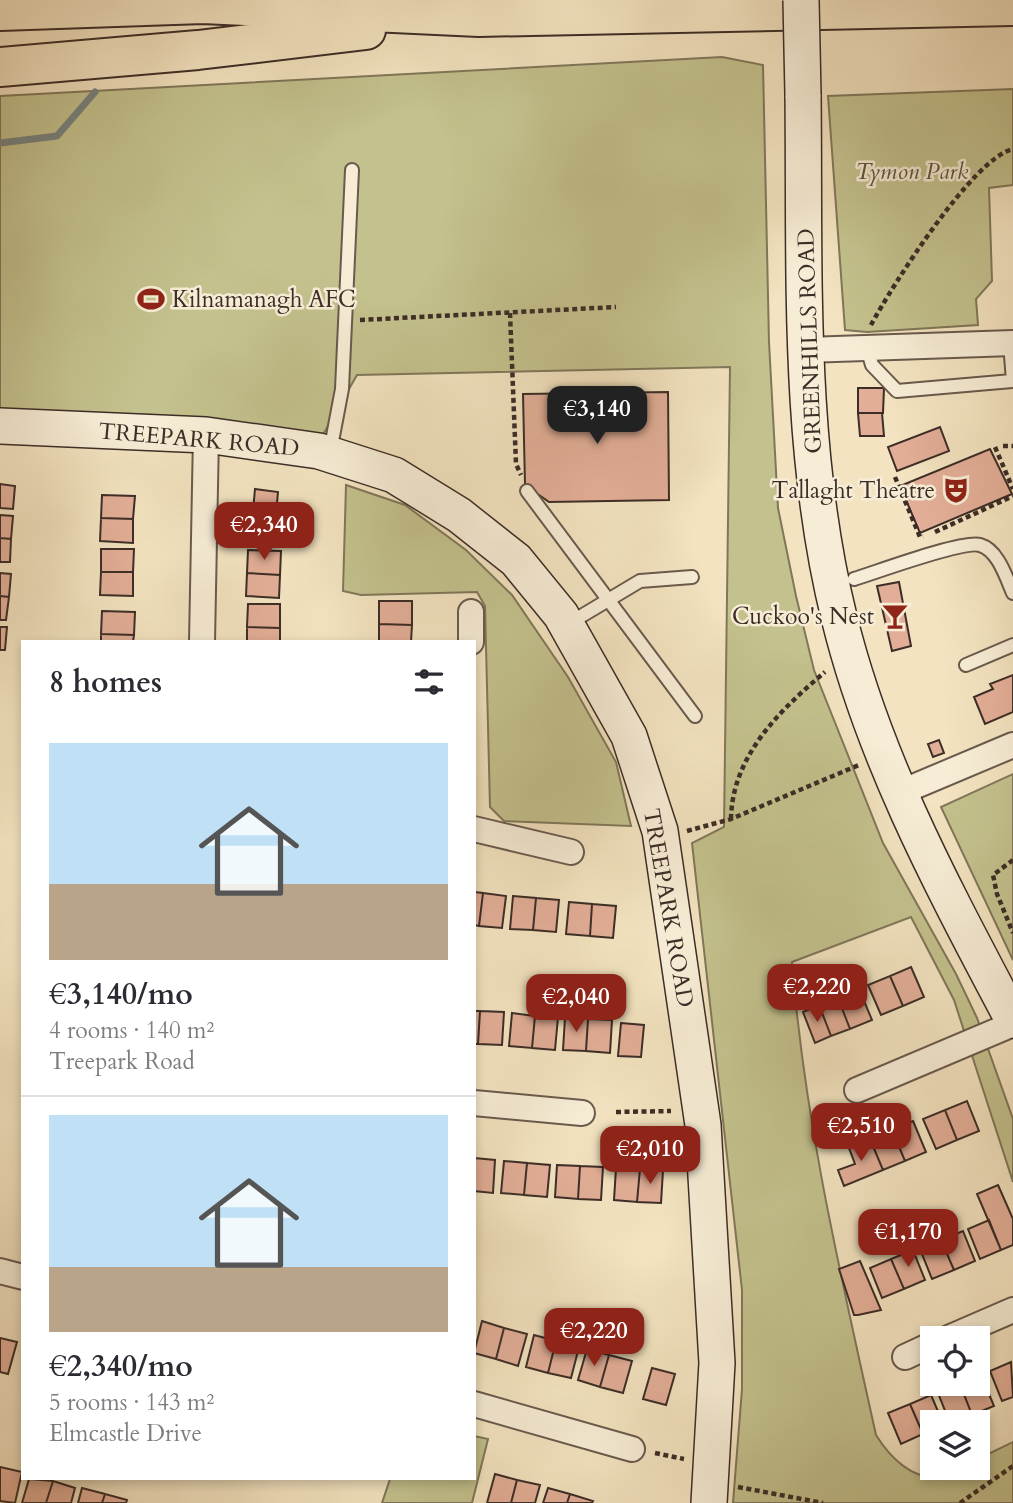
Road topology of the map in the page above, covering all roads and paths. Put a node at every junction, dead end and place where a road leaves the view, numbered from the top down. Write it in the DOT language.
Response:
graph roads {
  1 [pos="801,0"];
  2 [pos="1013,6"];
  3 [pos="0,10"];
  4 [pos="479,17"];
  5 [pos="0,67"];
  6 [pos="1013,149"];
  7 [pos="352,170"];
  8 [pos="617,307"];
  9 [pos="510,313"];
  10 [pos="345,321"];
  11 [pos="867,340"];
  12 [pos="1011,343"];
  13 [pos="806,350"];
  14 [pos="1013,381"];
  15 [pos="0,426"];
  16 [pos="206,435"];
  17 [pos="1003,446"];
  18 [pos="1013,446"];
  19 [pos="995,447"];
  20 [pos="330,454"];
  21 [pos="895,477"];
  22 [pos="1013,489"];
  23 [pos="527,491"];
  24 [pos="1013,496"];
  25 [pos="692,577"];
  26 [pos="843,582"];
  27 [pos="1013,593"];
  28 [pos="609,600"];
  29 [pos="471,611"];
  30 [pos="567,625"];
  31 [pos="202,640"];
  32 [pos="471,640"];
  33 [pos="1013,645"];
  34 [pos="966,665"];
  35 [pos="825,672"];
  36 [pos="695,716"];
  37 [pos="1013,746"];
  38 [pos="866,762"];
  39 [pos="899,793"];
  40 [pos="731,819"];
  41 [pos="476,828"];
  42 [pos="680,833"];
  43 [pos="571,852"];
  44 [pos="1013,860"];
  45 [pos="1013,933"];
  46 [pos="1013,1022"];
  47 [pos="857,1090"];
  48 [pos="476,1103"];
  49 [pos="676,1111"];
  50 [pos="616,1112"];
  51 [pos="583,1113"];
  52 [pos="0,1271"];
  53 [pos="21,1276"];
  54 [pos="1013,1310"];
  55 [pos="976,1326"];
  56 [pos="920,1350"];
  57 [pos="905,1357"];
  58 [pos="476,1406"];
  59 [pos="640,1450"];
  60 [pos="688,1459"];
  61 [pos="1013,1466"];
  62 [pos="722,1495"];
  63 [pos="823,1503"];
  64 [pos="960,1503"];
  1 -- 13 [label="street, GREENHILLS ROAD, bridge"];
  2 -- 4 [label="highway"];
  3 -- 4 [label="highway"];
  4 -- 5 [label="highway"];
  6 -- 11 [label="path"];
  7 -- 10 [label="lane"];
  8 -- 9 [label="path"];
  9 -- 10 [label="path"];
  9 -- 23 [label="path"];
  10 -- 20 [label="lane"];
  11 -- 12 [label="street"];
  11 -- 13 [label="street"];
  11 -- 14 [label="lane"];
  12 -- 14 [label="lane"];
  13 -- 26 [label="street, GREENHILLS ROAD"];
  15 -- 16 [label="street, TREEPARK ROAD"];
  16 -- 20 [label="street, TREEPARK ROAD"];
  16 -- 31 [label="street"];
  17 -- 18 [label="path"];
  19 -- 22 [label="path"];
  20 -- 30 [label="street, TREEPARK ROAD"];
  21 -- 24 [label="path"];
  23 -- 28 [label="lane"];
  25 -- 28 [label="lane"];
  26 -- 27 [label="lane"];
  26 -- 39 [label="street, GREENHILLS ROAD"];
  28 -- 30 [label="lane"];
  28 -- 36 [label="lane"];
  29 -- 32 [label="street"];
  30 -- 62 [label="street, TREEPARK ROAD"];
  33 -- 34 [label="lane"];
  35 -- 40 [label="path"];
  37 -- 39 [label="street"];
  38 -- 40 [label="path"];
  39 -- 46 [label="street, GREENHILLS ROAD"];
  40 -- 42 [label="path"];
  41 -- 43 [label="street"];
  44 -- 45 [label="path"];
  46 -- 47 [label="street"];
  48 -- 51 [label="street"];
  49 -- 50 [label="path"];
  52 -- 53 [label="street"];
  54 -- 55 [label="street"];
  56 -- 57 [label="street"];
  58 -- 59 [label="street"];
  59 -- 60 [label="path"];
  61 -- 64 [label="path"];
  62 -- 63 [label="path"];
}
